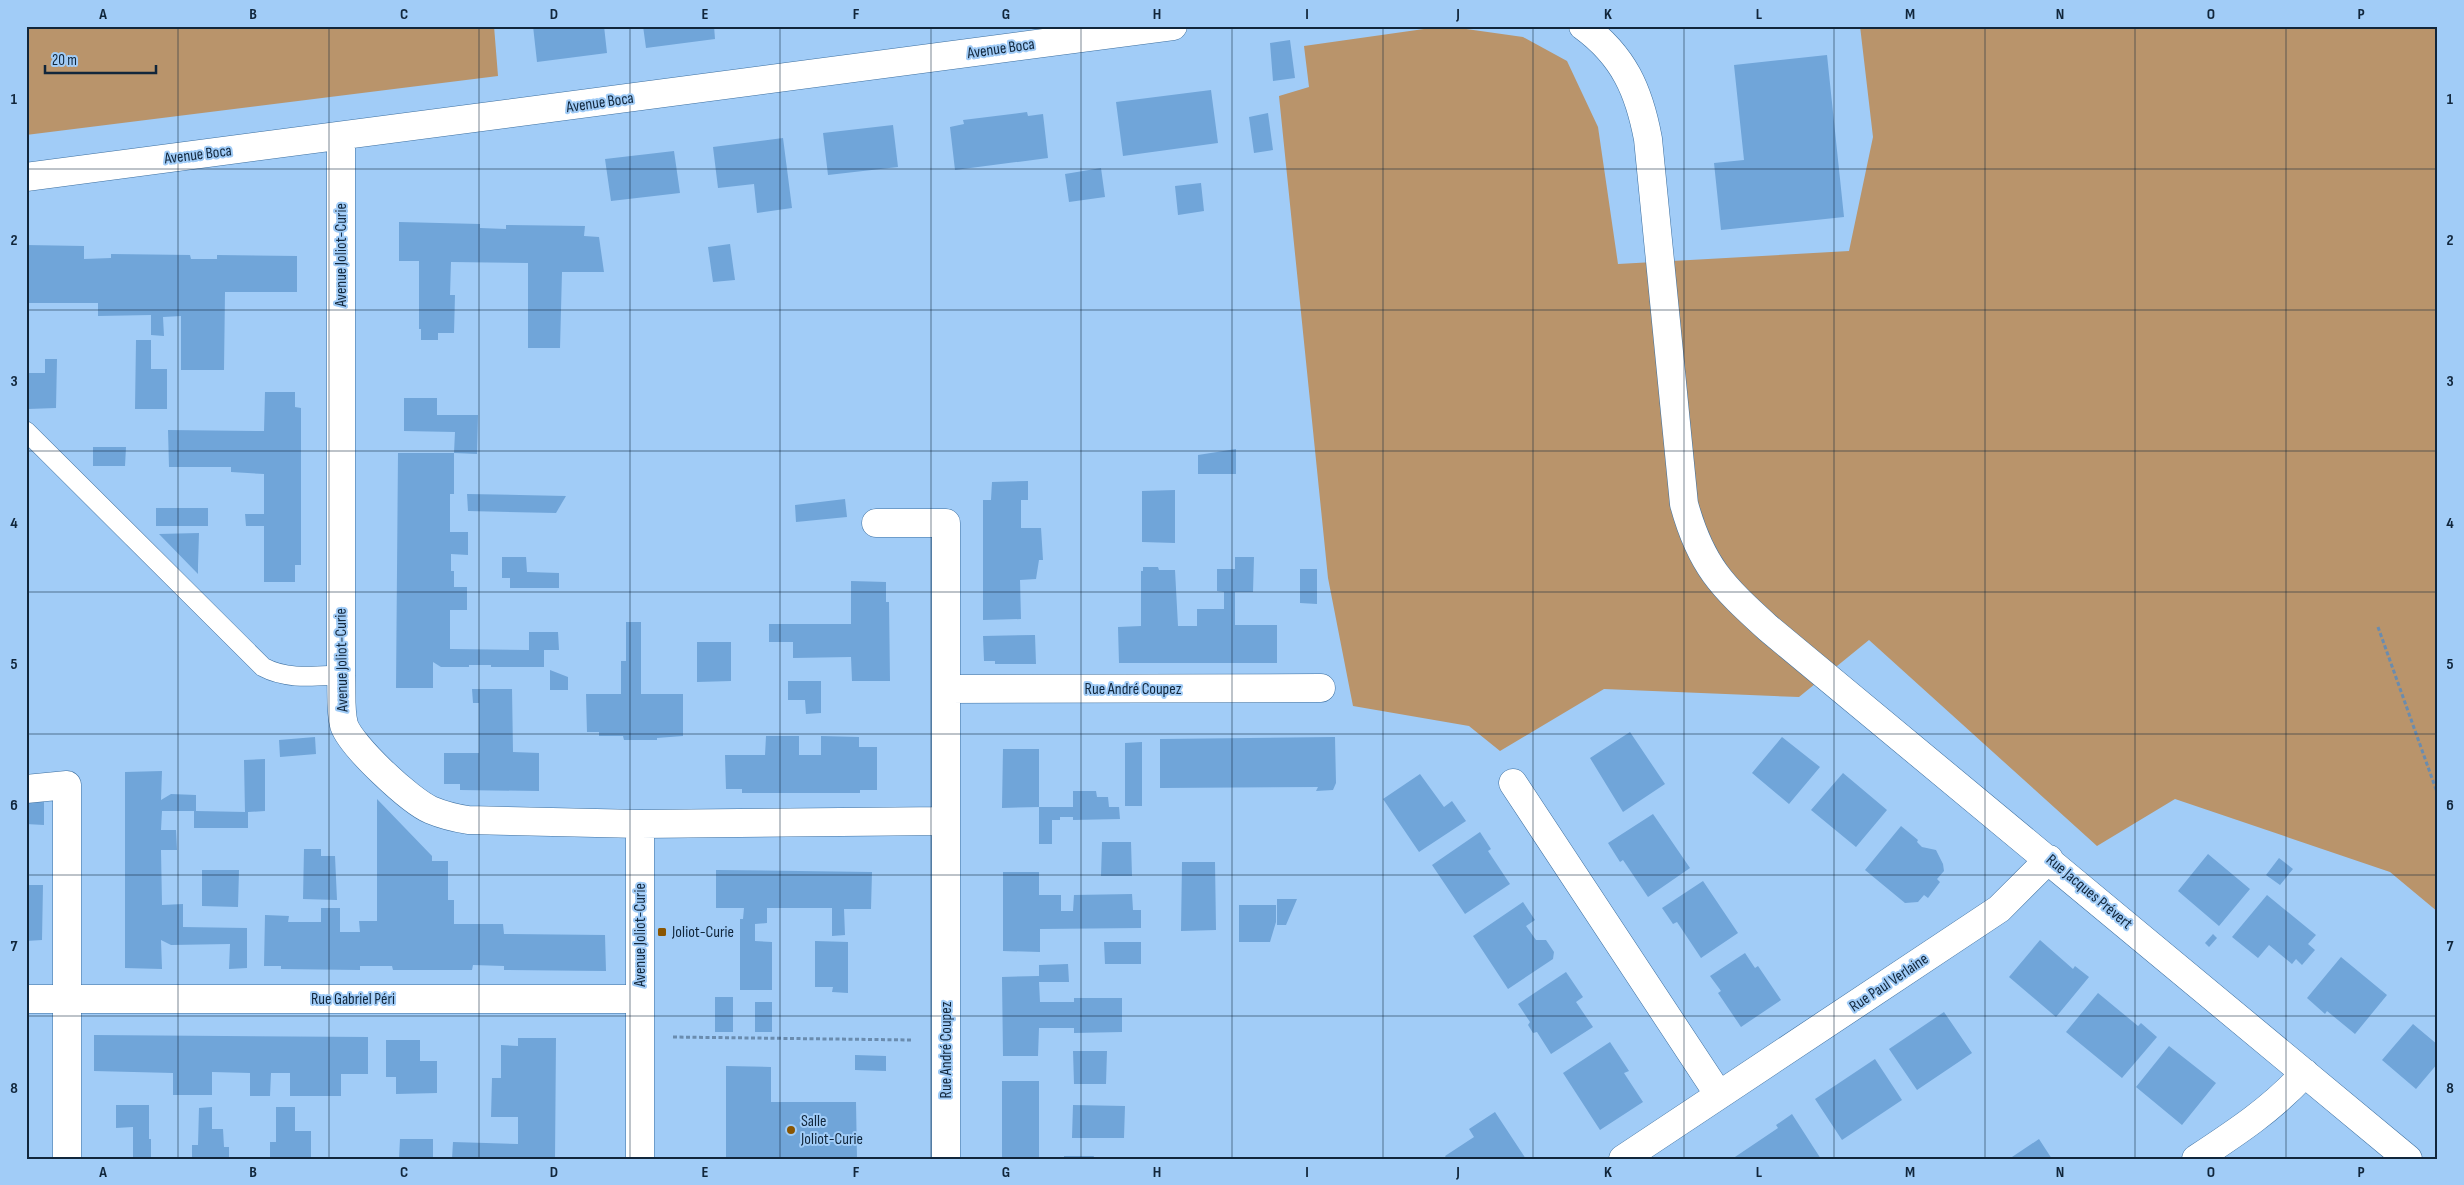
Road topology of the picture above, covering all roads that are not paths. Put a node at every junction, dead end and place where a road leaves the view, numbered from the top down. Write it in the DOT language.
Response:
graph roads {
  1 [pos="1173,26"];
  2 [pos="1583,26"];
  3 [pos="341,136"];
  4 [pos="26,177"];
  5 [pos="26,431"];
  6 [pos="876,522"];
  7 [pos="341,676"];
  8 [pos="1321,688"];
  9 [pos="946,689"];
  10 [pos="1513,783"];
  11 [pos="26,788"];
  12 [pos="946,821"];
  13 [pos="640,824"];
  14 [pos="2048,858"];
  15 [pos="26,999"];
  16 [pos="67,999"];
  17 [pos="640,999"];
  18 [pos="2305,1072"];
  19 [pos="1719,1096"];
  20 [pos="67,1159"];
  21 [pos="640,1159"];
  22 [pos="946,1159"];
  23 [pos="1623,1159"];
  24 [pos="2196,1159"];
  25 [pos="2408,1159"];
  1 -- 3 [label="street, Avenue Boca"];
  2 -- 14 [label="street, Rue Jacques Prévert"];
  3 -- 4 [label="street, Avenue Boca"];
  3 -- 7 [label="street, Avenue Joliot-Curie"];
  5 -- 7 [label="lane"];
  6 -- 9 [label="street, Rue André Coupez"];
  7 -- 13 [label="street, Avenue Joliot-Curie"];
  8 -- 9 [label="street, Rue André Coupez"];
  9 -- 12 [label="street, Rue André Coupez"];
  10 -- 19 [label="street"];
  11 -- 16 [label="street"];
  12 -- 13 [label="street"];
  12 -- 22 [label="street, Rue André Coupez"];
  13 -- 17 [label="street, Avenue Joliot-Curie"];
  14 -- 18 [label="street, Rue Jacques Prévert"];
  14 -- 19 [label="street, Rue Paul Verlaine"];
  15 -- 16 [label="street, Rue Gabriel Péri"];
  16 -- 17 [label="street, Rue Gabriel Péri"];
  16 -- 20 [label="street"];
  17 -- 21 [label="street, Avenue Joliot-Curie"];
  18 -- 24 [label="street"];
  18 -- 25 [label="street, Rue Jacques Prévert"];
  19 -- 23 [label="street, Rue Paul Verlaine"];
}
